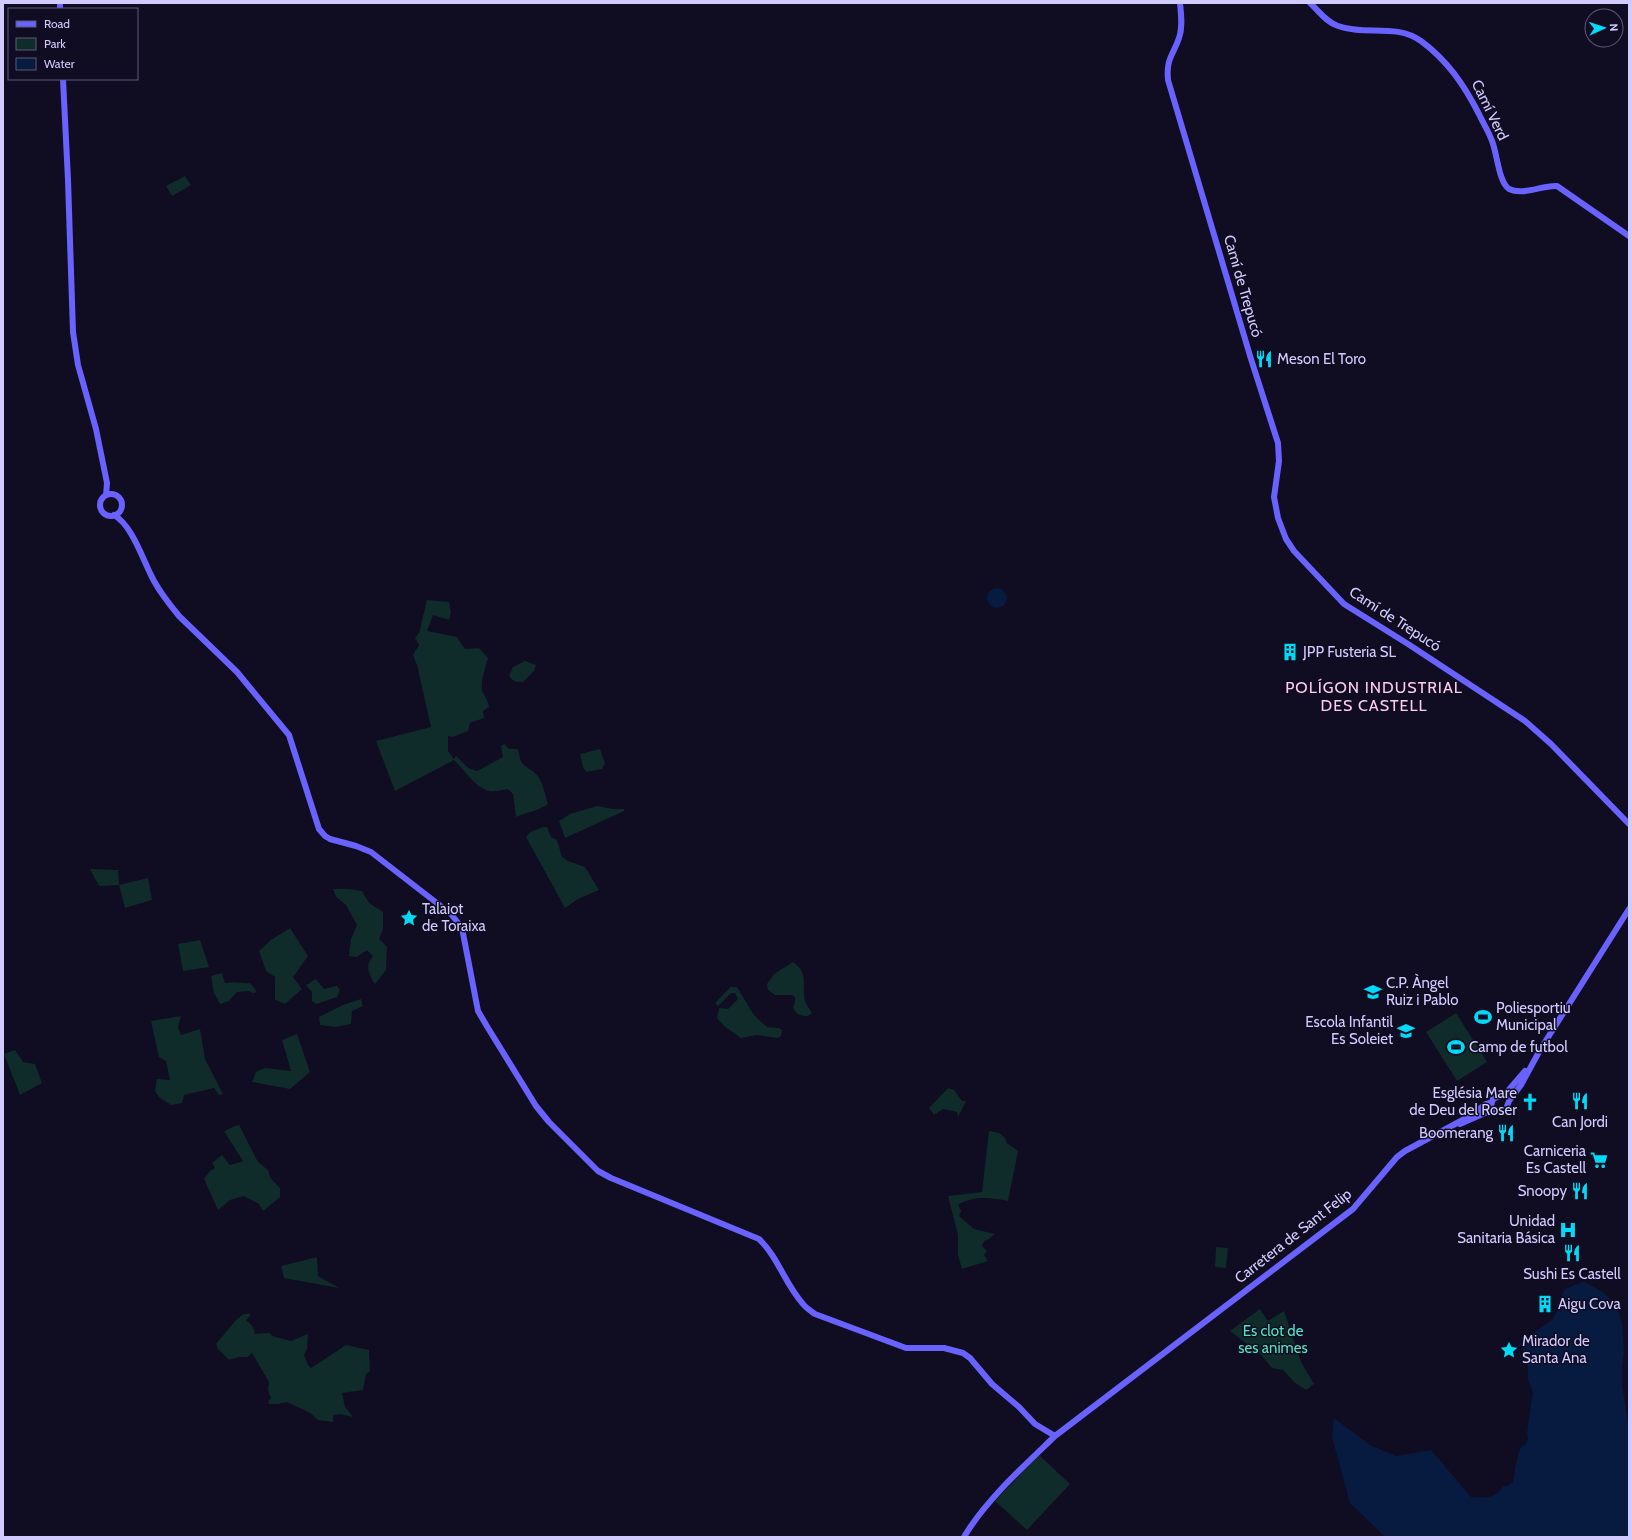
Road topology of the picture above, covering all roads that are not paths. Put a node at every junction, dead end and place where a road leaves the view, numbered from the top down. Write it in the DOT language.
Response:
graph roads {
  1 [pos="1180,3"];
  2 [pos="1310,3"];
  3 [pos="63,80"];
  4 [pos="1629,236"];
  5 [pos="107,483"];
  6 [pos="106,495"];
  7 [pos="116,495"];
  8 [pos="120,511"];
  9 [pos="114,515"];
  10 [pos="123,522"];
  11 [pos="1629,824"];
  12 [pos="1629,909"];
  13 [pos="1540,1050"];
  14 [pos="1503,1095"];
  15 [pos="1509,1101"];
  16 [pos="1492,1102"];
  17 [pos="1494,1111"];
  18 [pos="1440,1132"];
  19 [pos="1055,1436"];
  20 [pos="964,1537"];
  1 -- 11 [label="main road, Camí de Trepucó"];
  2 -- 4 [label="main road, Camí Verd"];
  3 -- 5 [label="main road"];
  5 -- 6 [label="main road"];
  5 -- 7 [label="main road"];
  6 -- 7 [label="main road"];
  6 -- 9 [label="main road"];
  7 -- 8 [label="main road"];
  8 -- 9 [label="main road"];
  8 -- 10 [label="main road"];
  9 -- 10 [label="main road"];
  10 -- 19 [label="main road"];
  12 -- 13 [label="main road"];
  13 -- 14 [label="main road"];
  13 -- 15 [label="main road"];
  14 -- 15 [label="main road"];
  14 -- 16 [label="main road"];
  15 -- 17 [label="main road"];
  16 -- 17 [label="main road"];
  16 -- 18 [label="main road, Carretera de Sant Felip"];
  17 -- 18 [label="main road"];
  18 -- 19 [label="main road, Carretera de Sant Felip"];
  19 -- 20 [label="main road, Carretera de Sant Felip"];
}
